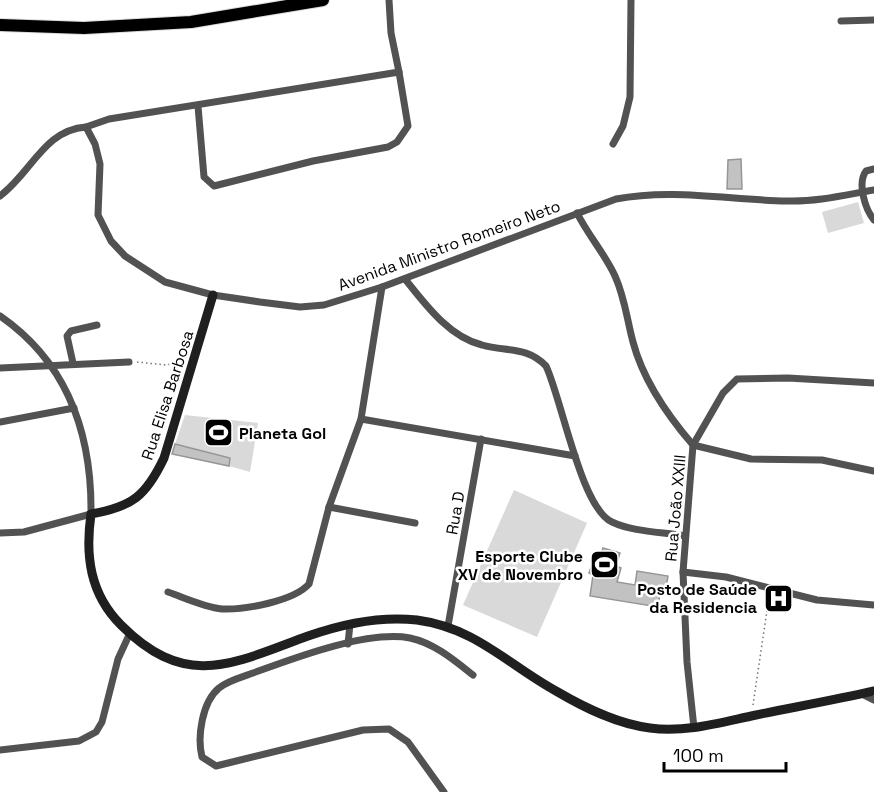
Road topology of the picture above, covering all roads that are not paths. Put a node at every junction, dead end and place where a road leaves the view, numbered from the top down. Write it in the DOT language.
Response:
graph roads {
  1 [pos="323,0"];
  2 [pos="389,0"];
  3 [pos="631,0"];
  4 [pos="874,20"];
  5 [pos="841,21"];
  6 [pos="0,25"];
  7 [pos="399,72"];
  8 [pos="198,106"];
  9 [pos="86,127"];
  10 [pos="613,144"];
  11 [pos="874,169"];
  12 [pos="874,190"];
  13 [pos="864,192"];
  14 [pos="0,196"];
  15 [pos="577,213"];
  16 [pos="874,220"];
  17 [pos="405,279"];
  18 [pos="382,287"];
  19 [pos="213,295"];
  20 [pos="0,316"];
  21 [pos="97,325"];
  22 [pos="129,362"];
  23 [pos="73,363"];
  24 [pos="48,364"];
  25 [pos="0,368"];
  26 [pos="874,383"];
  27 [pos="74,408"];
  28 [pos="361,419"];
  29 [pos="0,422"];
  30 [pos="481,439"];
  31 [pos="693,445"];
  32 [pos="575,456"];
  33 [pos="874,471"];
  34 [pos="329,507"];
  35 [pos="91,514"];
  36 [pos="415,523"];
  37 [pos="0,533"];
  38 [pos="685,536"];
  39 [pos="683,572"];
  40 [pos="168,592"];
  41 [pos="874,604"];
  42 [pos="350,624"];
  43 [pos="448,626"];
  44 [pos="130,633"];
  45 [pos="348,644"];
  46 [pos="473,675"];
  47 [pos="874,691"];
  48 [pos="862,694"];
  49 [pos="874,700"];
  50 [pos="694,728"];
  51 [pos="0,750"];
  52 [pos="444,792"];
  1 -- 6 [label="highway"];
  2 -- 7 [label="street"];
  3 -- 10 [label="street"];
  4 -- 5 [label="street"];
  7 -- 8 [label="street"];
  7 -- 8 [label="street"];
  8 -- 9 [label="street"];
  9 -- 14 [label="street"];
  9 -- 19 [label="street, Avenida Ministro Romeiro Neto"];
  11 -- 13 [label="street"];
  12 -- 13 [label="street, Avenida Ministro Romeiro Neto"];
  13 -- 15 [label="street, Avenida Ministro Romeiro Neto"];
  13 -- 16 [label="street"];
  15 -- 17 [label="street, Avenida Ministro Romeiro Neto"];
  15 -- 31 [label="street, Rua João XXIII"];
  17 -- 18 [label="street, Avenida Ministro Romeiro Neto"];
  17 -- 32 [label="street"];
  18 -- 19 [label="street, Avenida Ministro Romeiro Neto"];
  18 -- 28 [label="street"];
  19 -- 35 [label="street, Rua Elisa Barbosa"];
  20 -- 24 [label="street"];
  21 -- 23 [label="street"];
  22 -- 23 [label="street"];
  23 -- 24 [label="street"];
  24 -- 25 [label="street"];
  24 -- 27 [label="street"];
  26 -- 31 [label="street"];
  27 -- 29 [label="street"];
  27 -- 35 [label="street"];
  28 -- 30 [label="street"];
  28 -- 34 [label="street"];
  30 -- 32 [label="street"];
  30 -- 43 [label="street, Rua D"];
  31 -- 33 [label="street"];
  31 -- 38 [label="street, Rua João XXIII"];
  32 -- 38 [label="street"];
  34 -- 36 [label="street"];
  34 -- 40 [label="street"];
  35 -- 37 [label="street, Rua Elisa Barbosa"];
  35 -- 44 [label="street"];
  38 -- 39 [label="street, Rua João XXIII"];
  39 -- 41 [label="street"];
  39 -- 50 [label="street, Rua João XXIII"];
  42 -- 43 [label="street"];
  42 -- 44 [label="street"];
  42 -- 45 [label="street"];
  43 -- 50 [label="street"];
  44 -- 51 [label="street"];
  45 -- 46 [label="street"];
  45 -- 52 [label="street"];
  47 -- 48 [label="street"];
  48 -- 49 [label="street"];
  48 -- 50 [label="street"];
}
